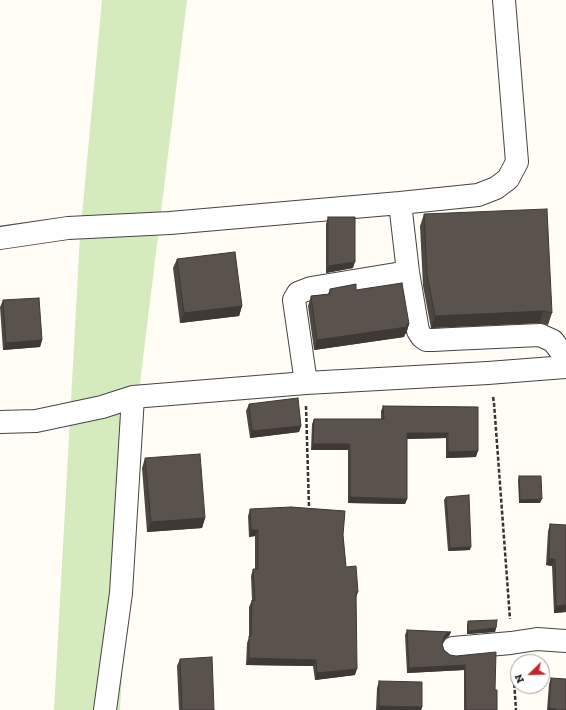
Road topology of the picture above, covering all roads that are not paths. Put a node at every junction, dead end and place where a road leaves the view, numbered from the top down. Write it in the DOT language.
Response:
graph roads {
  1 [pos="504,0"];
  2 [pos="400,204"];
  3 [pos="0,238"];
  4 [pos="408,272"];
  5 [pos="566,362"];
  6 [pos="566,367"];
  7 [pos="306,383"];
  8 [pos="133,397"];
  9 [pos="0,422"];
  10 [pos="566,641"];
  11 [pos="453,648"];
  12 [pos="105,710"];
  1 -- 2 [label="street"];
  2 -- 3 [label="street"];
  2 -- 4 [label="street"];
  4 -- 5 [label="street"];
  4 -- 7 [label="street"];
  6 -- 7 [label="street"];
  7 -- 8 [label="street"];
  8 -- 9 [label="street"];
  8 -- 12 [label="street"];
  10 -- 11 [label="street"];
}
